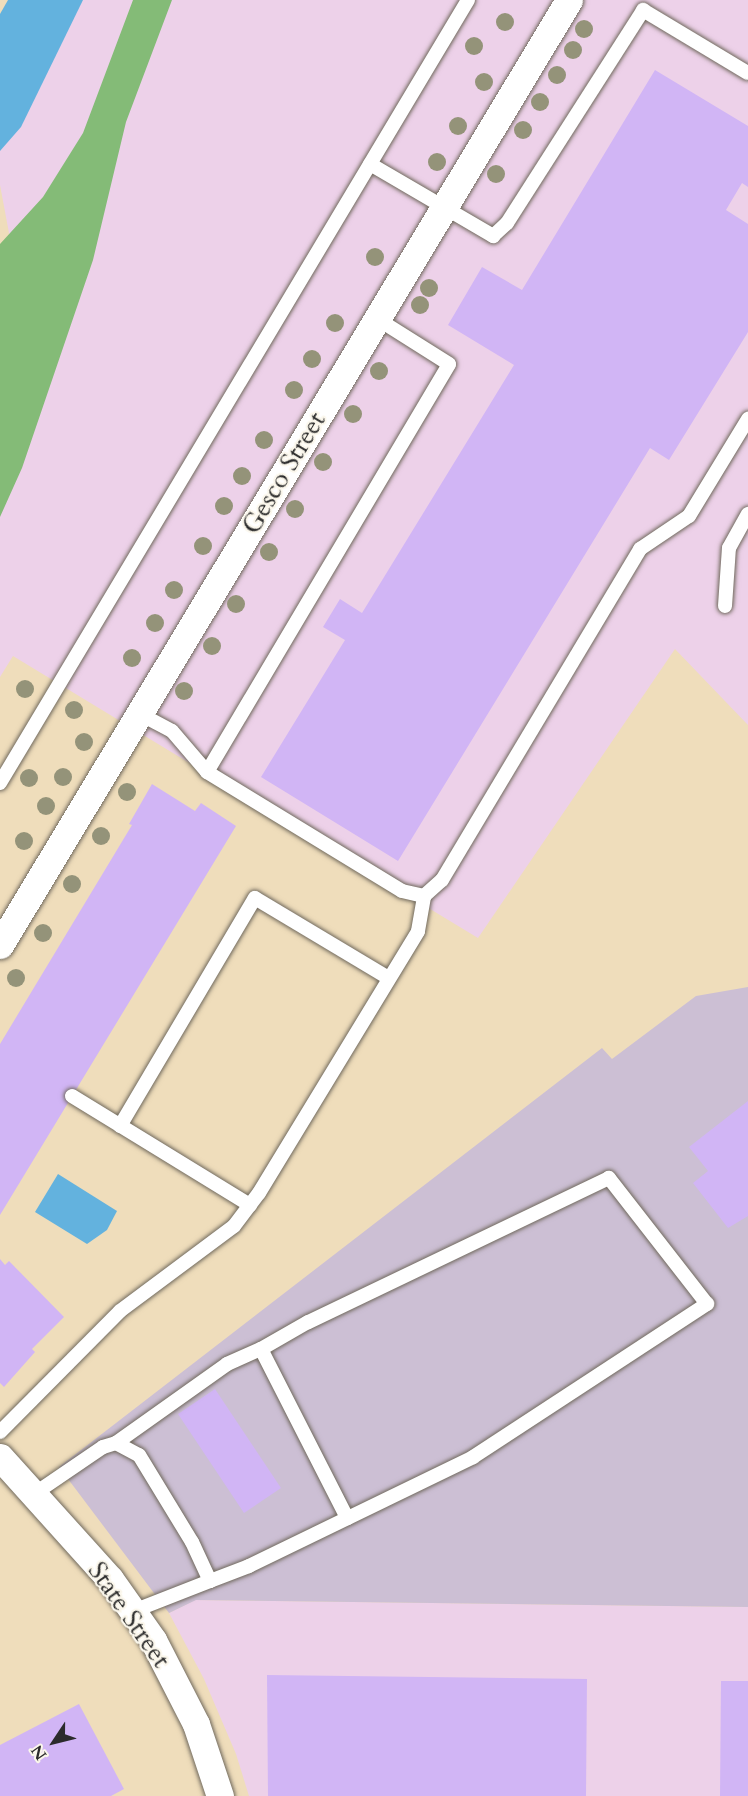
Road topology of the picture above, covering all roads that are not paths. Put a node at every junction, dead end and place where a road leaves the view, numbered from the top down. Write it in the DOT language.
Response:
graph roads {
  1 [pos="468,0"];
  2 [pos="569,0"];
  3 [pos="748,73"];
  4 [pos="370,164"];
  5 [pos="442,208"];
  6 [pos="376,318"];
  7 [pos="748,419"];
  8 [pos="748,514"];
  9 [pos="725,606"];
  10 [pos="140,714"];
  11 [pos="207,772"];
  12 [pos="0,783"];
  13 [pos="424,896"];
  14 [pos="0,945"];
  15 [pos="387,977"];
  16 [pos="72,1096"];
  17 [pos="120,1126"];
  18 [pos="250,1205"];
  19 [pos="261,1349"];
  20 [pos="0,1432"];
  21 [pos="116,1443"];
  22 [pos="0,1457"];
  23 [pos="34,1494"];
  24 [pos="347,1518"];
  25 [pos="210,1581"];
  26 [pos="133,1611"];
  27 [pos="220,1796"];
  1 -- 4 [label="lane"];
  2 -- 5 [label="street, Gesco Street"];
  3 -- 5 [label="lane"];
  4 -- 5 [label="lane"];
  4 -- 12 [label="lane"];
  5 -- 6 [label="street, Gesco Street"];
  6 -- 10 [label="street, Gesco Street"];
  6 -- 11 [label="lane"];
  7 -- 13 [label="lane"];
  8 -- 9 [label="lane"];
  10 -- 11 [label="lane"];
  10 -- 14 [label="street, Gesco Street"];
  11 -- 13 [label="lane"];
  13 -- 15 [label="lane"];
  15 -- 17 [label="lane"];
  15 -- 18 [label="lane"];
  16 -- 17 [label="lane"];
  17 -- 18 [label="lane"];
  18 -- 20 [label="lane"];
  19 -- 21 [label="lane"];
  19 -- 24 [label="lane"];
  19 -- 24 [label="lane"];
  21 -- 23 [label="lane"];
  21 -- 25 [label="lane"];
  22 -- 23 [label="street, State Street"];
  23 -- 26 [label="street, State Street"];
  24 -- 25 [label="lane"];
  25 -- 26 [label="lane"];
  26 -- 27 [label="street, State Street"];
}
